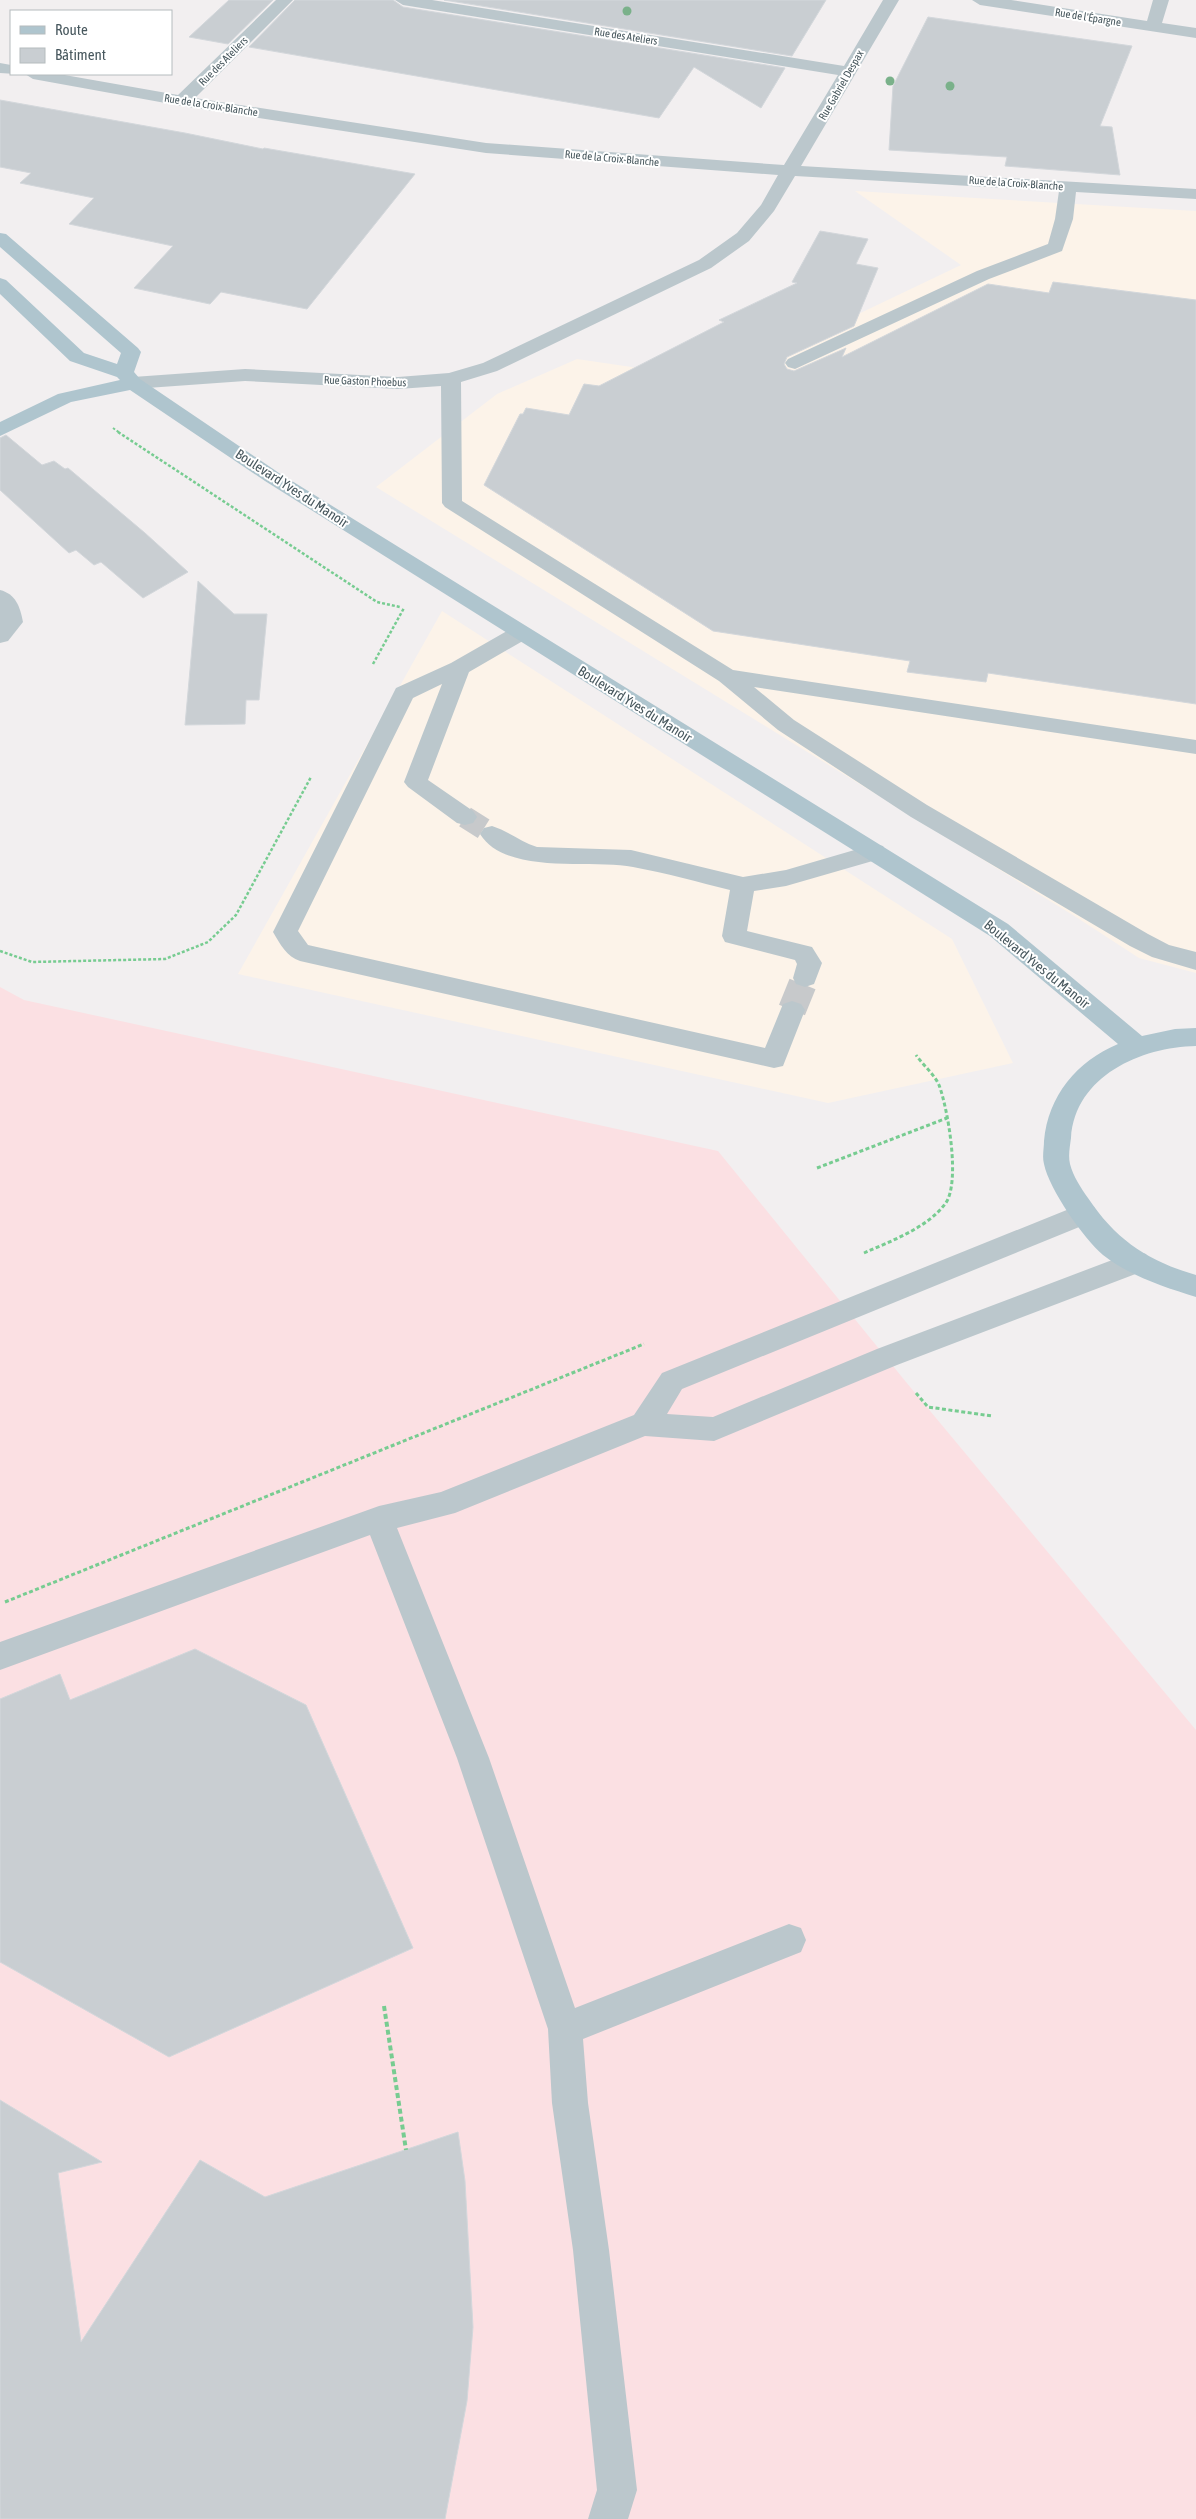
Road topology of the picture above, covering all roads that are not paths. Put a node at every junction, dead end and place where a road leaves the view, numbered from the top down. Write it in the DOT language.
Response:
graph roads {
  1 [pos="285,0"];
  2 [pos="403,0"];
  3 [pos="891,0"];
  4 [pos="980,0"];
  5 [pos="1161,0"];
  6 [pos="1153,26"];
  7 [pos="1196,33"];
  8 [pos="849,72"];
  9 [pos="39,75"];
  10 [pos="182,101"];
  11 [pos="792,170"];
  12 [pos="1068,187"];
  13 [pos="1196,194"];
  14 [pos="0,238"];
  15 [pos="0,284"];
  16 [pos="794,364"];
  17 [pos="129,378"];
  18 [pos="451,379"];
  19 [pos="0,430"];
  20 [pos="0,596"];
  21 [pos="520,634"];
  22 [pos="0,636"];
  23 [pos="459,668"];
  24 [pos="727,676"];
  25 [pos="1196,747"];
  26 [pos="466,817"];
  27 [pos="492,834"];
  28 [pos="875,852"];
  29 [pos="742,885"];
  30 [pos="1196,961"];
  31 [pos="805,978"];
  32 [pos="792,1010"];
  33 [pos="1196,1037"];
  34 [pos="1137,1046"];
  35 [pos="1084,1214"];
  36 [pos="1136,1262"];
  37 [pos="1196,1286"];
  38 [pos="644,1424"];
  39 [pos="379,1519"];
  40 [pos="0,1656"];
  41 [pos="790,1940"];
  42 [pos="565,2029"];
  43 [pos="608,2519"];
  1 -- 10 [label="street, Rue des Ateliers"];
  2 -- 8 [label="street, Rue des Ateliers"];
  3 -- 8 [label="street, Rue Gabriel Despax"];
  4 -- 6 [label="street, Rue de l'Épargne"];
  5 -- 6 [label="street"];
  6 -- 7 [label="street, Rue de l'Épargne"];
  8 -- 11 [label="street, Rue Gabriel Despax"];
  9 -- 10 [label="street, Rue de la Croix-Blanche"];
  10 -- 11 [label="street, Rue de la Croix-Blanche"];
  11 -- 12 [label="street, Rue de la Croix-Blanche"];
  11 -- 18 [label="street, Rue Gaston Phoebus"];
  12 -- 13 [label="street, Rue de la Croix-Blanche"];
  12 -- 16 [label="street"];
  14 -- 17 [label="main road"];
  15 -- 17 [label="main road, Boulevard Yves du Manoir"];
  17 -- 18 [label="street, Rue Gaston Phoebus"];
  17 -- 19 [label="main road, Rue Gaston Phoebus"];
  17 -- 21 [label="main road, Boulevard Yves du Manoir"];
  18 -- 24 [label="street"];
  20 -- 22 [label="street"];
  21 -- 23 [label="street"];
  21 -- 28 [label="main road, Boulevard Yves du Manoir"];
  23 -- 26 [label="street"];
  23 -- 32 [label="street"];
  24 -- 25 [label="street"];
  24 -- 30 [label="street"];
  27 -- 29 [label="street"];
  28 -- 29 [label="street"];
  28 -- 34 [label="main road, Boulevard Yves du Manoir"];
  29 -- 31 [label="street"];
  33 -- 34 [label="main road"];
  34 -- 35 [label="main road"];
  35 -- 36 [label="main road"];
  35 -- 38 [label="street"];
  36 -- 37 [label="main road"];
  36 -- 38 [label="street"];
  38 -- 39 [label="street"];
  39 -- 40 [label="street"];
  39 -- 42 [label="street"];
  41 -- 42 [label="street"];
  42 -- 43 [label="street"];
}
